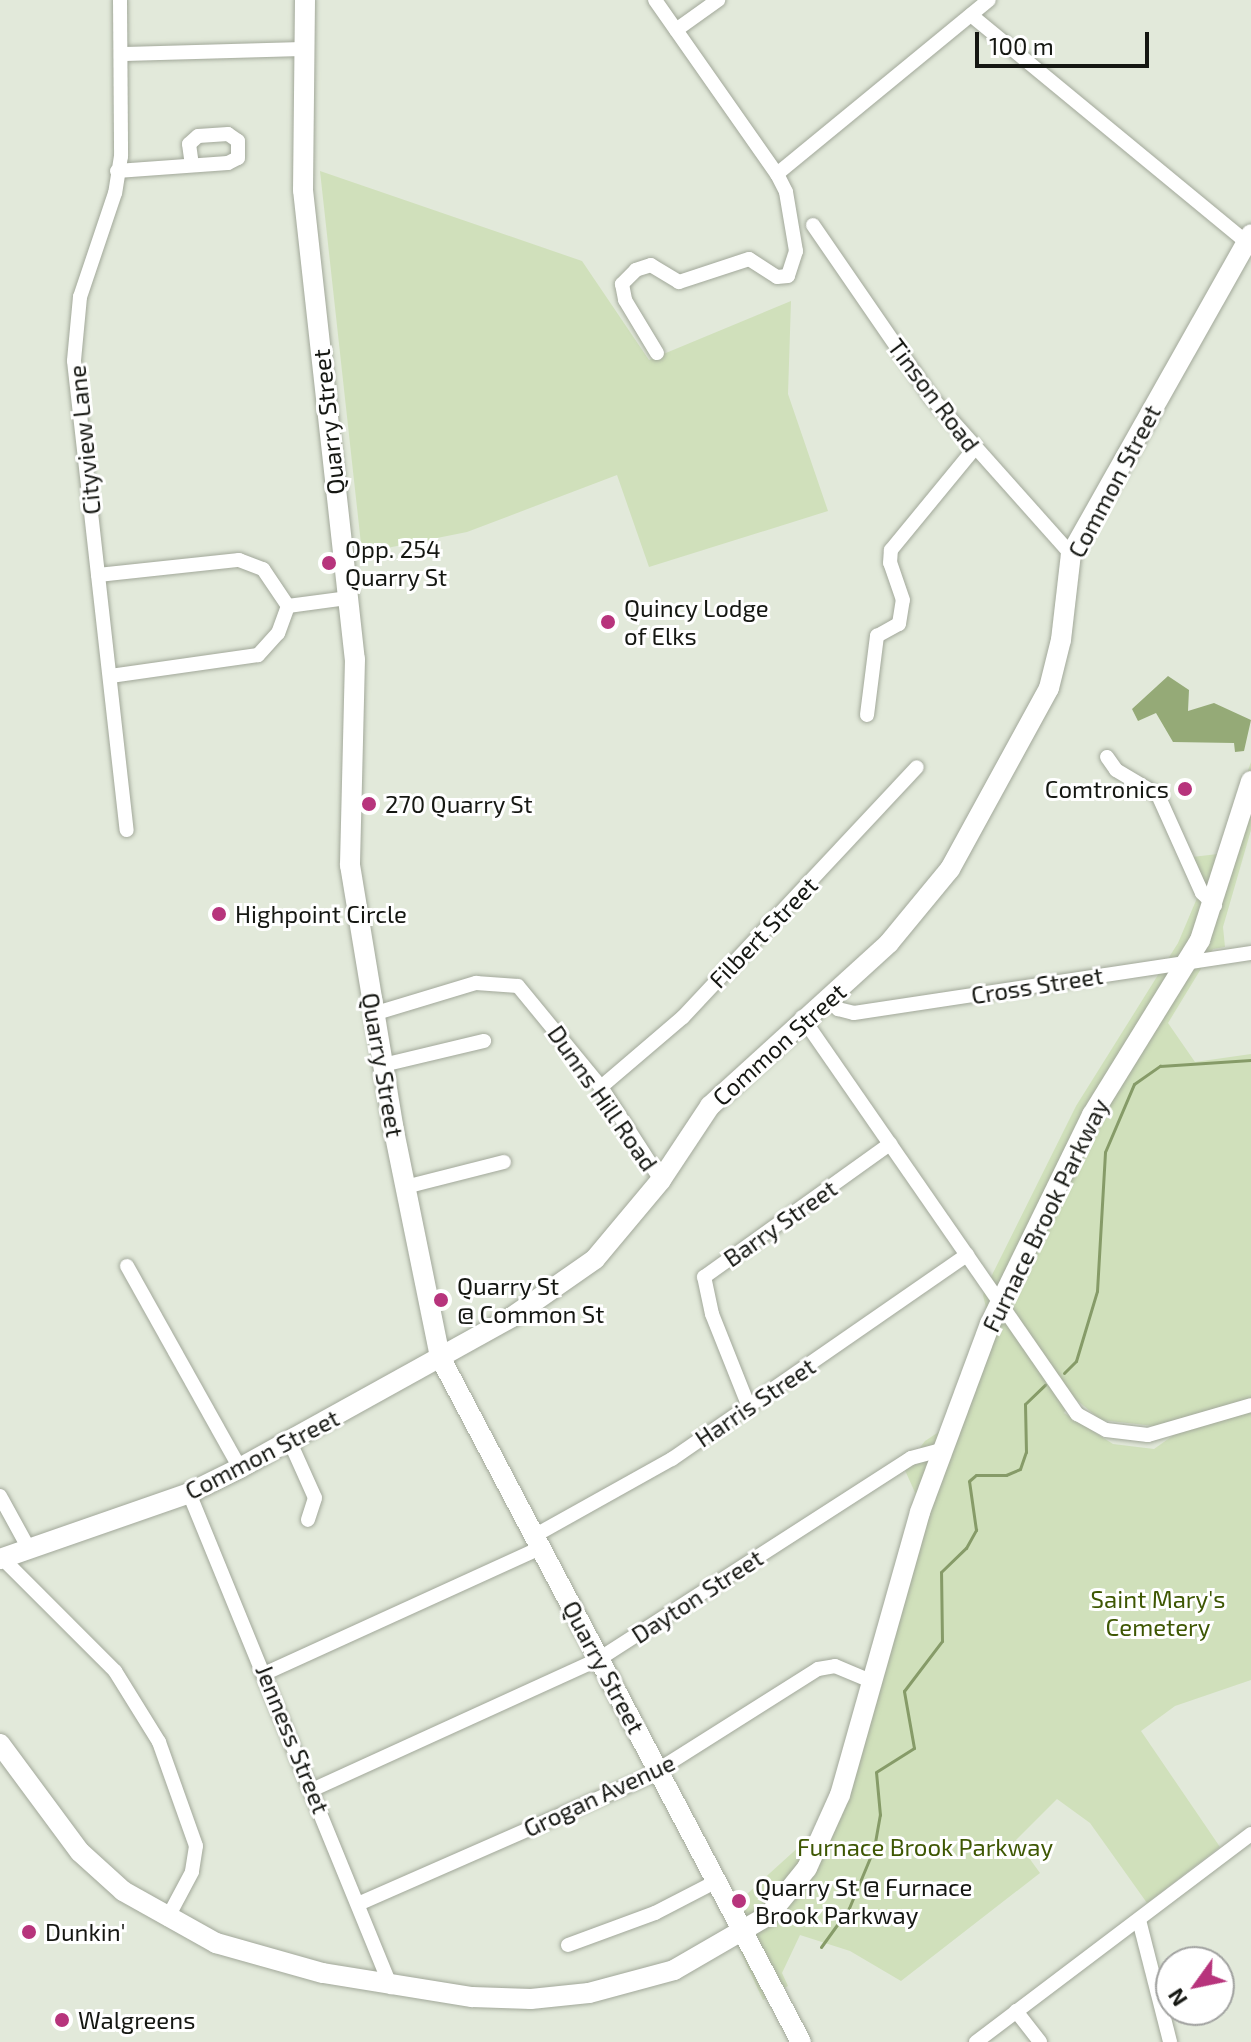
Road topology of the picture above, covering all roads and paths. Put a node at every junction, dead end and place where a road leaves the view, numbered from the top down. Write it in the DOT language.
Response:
graph roads {
  1 [pos="120,0"];
  2 [pos="305,0"];
  3 [pos="655,0"];
  4 [pos="718,0"];
  5 [pos="989,0"];
  6 [pos="971,15"];
  7 [pos="676,30"];
  8 [pos="304,49"];
  9 [pos="123,54"];
  10 [pos="192,165"];
  11 [pos="117,171"];
  12 [pos="777,174"];
  13 [pos="813,225"];
  14 [pos="1249,238"];
  15 [pos="657,353"];
  16 [pos="974,449"];
  17 [pos="1071,554"];
  18 [pos="98,575"];
  19 [pos="348,598"];
  20 [pos="288,606"];
  21 [pos="110,676"];
  22 [pos="867,715"];
  23 [pos="1107,757"];
  24 [pos="917,767"];
  25 [pos="1251,781"];
  26 [pos="127,830"];
  27 [pos="1215,905"];
  28 [pos="1251,953"];
  29 [pos="1188,963"];
  30 [pos="828,997"];
  31 [pos="373,1014"];
  32 [pos="802,1017"];
  33 [pos="484,1041"];
  34 [pos="383,1065"];
  35 [pos="601,1087"];
  36 [pos="890,1144"];
  37 [pos="504,1162"];
  38 [pos="661,1180"];
  39 [pos="405,1187"];
  40 [pos="967,1255"];
  41 [pos="127,1266"];
  42 [pos="999,1302"];
  43 [pos="440,1357"];
  44 [pos="1251,1405"];
  45 [pos="749,1407"];
  46 [pos="290,1442"];
  47 [pos="940,1450"];
  48 [pos="240,1468"];
  49 [pos="189,1493"];
  50 [pos="0,1496"];
  51 [pos="308,1520"];
  52 [pos="537,1542"];
  53 [pos="29,1549"];
  54 [pos="1,1559"];
  55 [pos="599,1659"];
  56 [pos="266,1673"];
  57 [pos="873,1682"];
  58 [pos="0,1744"];
  59 [pos="659,1770"];
  60 [pos="314,1789"];
  61 [pos="1251,1834"];
  62 [pos="717,1881"];
  63 [pos="358,1904"];
  64 [pos="167,1919"];
  65 [pos="1139,1920"];
  66 [pos="744,1934"];
  67 [pos="568,1945"];
  68 [pos="391,1987"];
  69 [pos="1016,2011"];
  70 [pos="801,2042"];
  71 [pos="976,2042"];
  72 [pos="1040,2042"];
  73 [pos="1170,2042"];
  1 -- 9 [label="street, Cityview Lane"];
  2 -- 8 [label="main road, Quarry Street"];
  3 -- 7 [label="street"];
  4 -- 7 [label="street"];
  5 -- 6 [label="street"];
  6 -- 12 [label="street"];
  6 -- 14 [label="street"];
  7 -- 12 [label="street"];
  8 -- 9 [label="street"];
  8 -- 19 [label="main road, Quarry Street"];
  9 -- 11 [label="street, Cityview Lane"];
  10 -- 11 [label="street"];
  11 -- 18 [label="street, Cityview Lane"];
  12 -- 15 [label="street"];
  13 -- 16 [label="street, Tinson Road"];
  14 -- 17 [label="main road, Common Street"];
  16 -- 17 [label="street, Tinson Road"];
  16 -- 22 [label="street"];
  17 -- 30 [label="main road, Common Street"];
  18 -- 20 [label="street"];
  18 -- 21 [label="street, Cityview Lane"];
  19 -- 20 [label="street"];
  19 -- 31 [label="main road, Quarry Street"];
  20 -- 21 [label="street"];
  21 -- 26 [label="street, Cityview Lane"];
  23 -- 27 [label="street"];
  24 -- 35 [label="street, Filbert Street"];
  25 -- 27 [label="main road, Furnace Brook Parkway"];
  27 -- 29 [label="main road, Furnace Brook Parkway"];
  28 -- 29 [label="street, Cross Street"];
  29 -- 30 [label="street, Cross Street"];
  29 -- 42 [label="main road, Furnace Brook Parkway"];
  30 -- 32 [label="main road, Common Street"];
  31 -- 34 [label="main road, Quarry Street"];
  31 -- 35 [label="street, Dunns Hill Road"];
  32 -- 36 [label="street"];
  32 -- 38 [label="main road, Common Street"];
  33 -- 34 [label="street"];
  34 -- 39 [label="main road, Quarry Street"];
  35 -- 38 [label="street, Dunns Hill Road"];
  36 -- 40 [label="street"];
  36 -- 45 [label="street, Barry Street"];
  37 -- 39 [label="street"];
  38 -- 43 [label="main road, Common Street"];
  39 -- 43 [label="main road, Quarry Street"];
  40 -- 42 [label="street"];
  40 -- 45 [label="street, Harris Street"];
  41 -- 48 [label="street"];
  42 -- 44 [label="street"];
  42 -- 47 [label="main road, Furnace Brook Parkway"];
  43 -- 46 [label="main road, Common Street"];
  43 -- 52 [label="main road, Quarry Street"];
  45 -- 52 [label="street, Harris Street"];
  46 -- 48 [label="main road, Common Street"];
  46 -- 51 [label="street"];
  47 -- 55 [label="street, Dayton Street"];
  47 -- 57 [label="main road, Furnace Brook Parkway"];
  48 -- 49 [label="main road, Common Street"];
  49 -- 53 [label="main road, Common Street"];
  49 -- 56 [label="street, Jenness Street"];
  50 -- 53 [label="street"];
  52 -- 55 [label="main road, Quarry Street"];
  52 -- 56 [label="street, Harris Street"];
  53 -- 54 [label="main road, Common Street"];
  54 -- 64 [label="street"];
  55 -- 59 [label="main road, Quarry Street"];
  55 -- 60 [label="street, Dayton Street"];
  56 -- 60 [label="street, Jenness Street"];
  57 -- 59 [label="street, Grogan Avenue"];
  57 -- 66 [label="main road, Furnace Brook Parkway"];
  58 -- 64 [label="main road, Furnace Brook Parkway"];
  59 -- 62 [label="main road, Quarry Street"];
  59 -- 63 [label="street, Grogan Avenue"];
  60 -- 63 [label="street, Jenness Street"];
  61 -- 65 [label="street"];
  62 -- 66 [label="main road, Quarry Street"];
  62 -- 67 [label="street"];
  63 -- 68 [label="street, Jenness Street"];
  64 -- 68 [label="main road, Furnace Brook Parkway"];
  65 -- 69 [label="street"];
  65 -- 73 [label="street"];
  66 -- 68 [label="main road, Furnace Brook Parkway"];
  66 -- 70 [label="main road, Quarry Street"];
  69 -- 71 [label="street"];
  69 -- 72 [label="street"];
}
